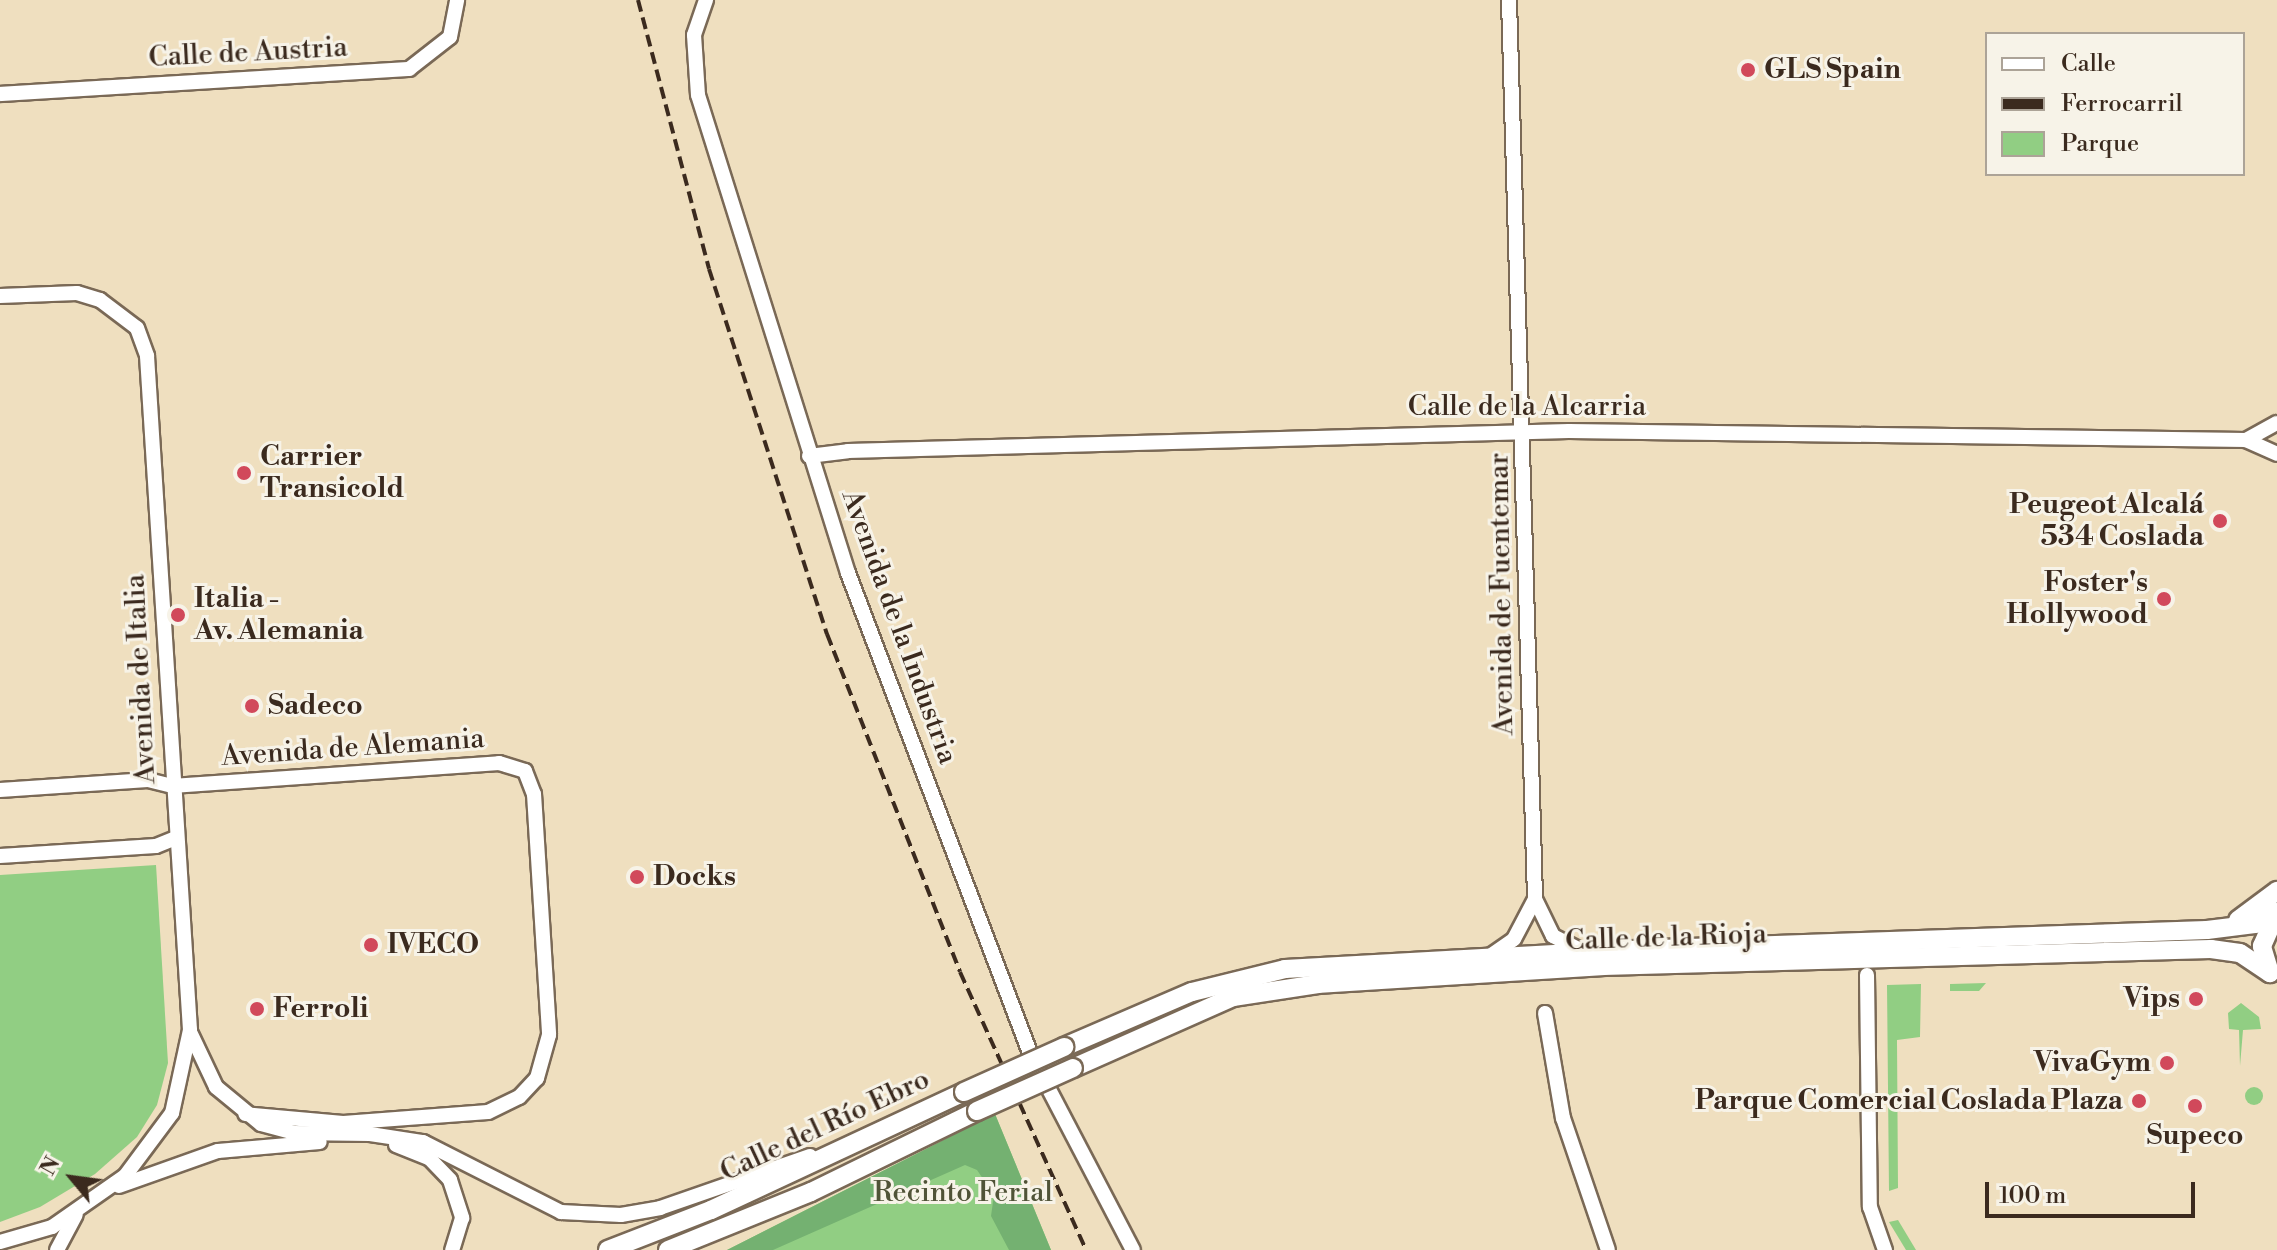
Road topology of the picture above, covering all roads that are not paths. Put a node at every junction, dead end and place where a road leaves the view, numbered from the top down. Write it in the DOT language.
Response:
graph roads {
  1 [pos="457,0"];
  2 [pos="706,0"];
  3 [pos="1509,0"];
  4 [pos="0,94"];
  5 [pos="3,293"];
  6 [pos="2277,423"];
  7 [pos="1524,431"];
  8 [pos="2246,440"];
  9 [pos="2277,454"];
  10 [pos="809,456"];
  11 [pos="172,786"];
  12 [pos="0,790"];
  13 [pos="176,838"];
  14 [pos="0,856"];
  15 [pos="2277,891"];
  16 [pos="1535,899"];
  17 [pos="2277,912"];
  18 [pos="2207,930"];
  19 [pos="1586,952"];
  20 [pos="1487,958"];
  21 [pos="1867,975"];
  22 [pos="2274,977"];
  23 [pos="1545,1013"];
  24 [pos="190,1030"];
  25 [pos="1064,1047"];
  26 [pos="1073,1068"];
  27 [pos="245,1114"];
  28 [pos="864,1139"];
  29 [pos="104,1192"];
  30 [pos="811,1192"];
  31 [pos="77,1213"];
  32 [pos="0,1242"];
  33 [pos="57,1250"];
  34 [pos="452,1250"];
  35 [pos="608,1250"];
  36 [pos="668,1250"];
  37 [pos="703,1250"];
  38 [pos="1133,1250"];
  39 [pos="1608,1250"];
  40 [pos="1885,1250"];
  1 -- 4 [label="street, Calle de Austria"];
  2 -- 10 [label="street, Avenida de la Industria"];
  3 -- 7 [label="street, Avenida de Fuentemar"];
  5 -- 11 [label="street, Avenida de Italia"];
  6 -- 8 [label="street, Calle de la Alcarria"];
  7 -- 8 [label="street, Calle de la Alcarria"];
  7 -- 10 [label="street, Calle de la Alcarria"];
  7 -- 16 [label="street, Avenida de Fuentemar"];
  8 -- 9 [label="street, Calle de la Alcarria"];
  10 -- 38 [label="street, Avenida de la Industria"];
  11 -- 12 [label="street, Avenida de Alemania"];
  11 -- 13 [label="street, Avenida de Italia"];
  11 -- 27 [label="street, Avenida de Alemania"];
  13 -- 14 [label="street"];
  13 -- 24 [label="street, Avenida de Italia"];
  15 -- 18 [label="main road, Calle de la Rioja"];
  16 -- 19 [label="street, Avenida de Fuentemar"];
  16 -- 20 [label="street, Avenida de Fuentemar"];
  17 -- 18 [label="main road, Calle de la Rioja"];
  17 -- 22 [label="main road"];
  18 -- 19 [label="main road, Calle de la Rioja"];
  19 -- 20 [label="main road, Calle de la Rioja"];
  20 -- 25 [label="main road, Calle de la Rioja"];
  21 -- 40 [label="street"];
  22 -- 26 [label="main road, Calle de la Rioja"];
  23 -- 39 [label="street"];
  24 -- 27 [label="street"];
  24 -- 29 [label="street"];
  25 -- 28 [label="main road, Calle del Río Ebro, bridge"];
  26 -- 30 [label="main road, Calle del Río Ebro, bridge"];
  27 -- 28 [label="street"];
  28 -- 35 [label="main road, Calle del Río Ebro"];
  29 -- 31 [label="street"];
  29 -- 34 [label="street"];
  30 -- 36 [label="main road, Calle del Río Ebro"];
  30 -- 37 [label="main road"];
  31 -- 32 [label="street"];
  31 -- 33 [label="street"];
}
